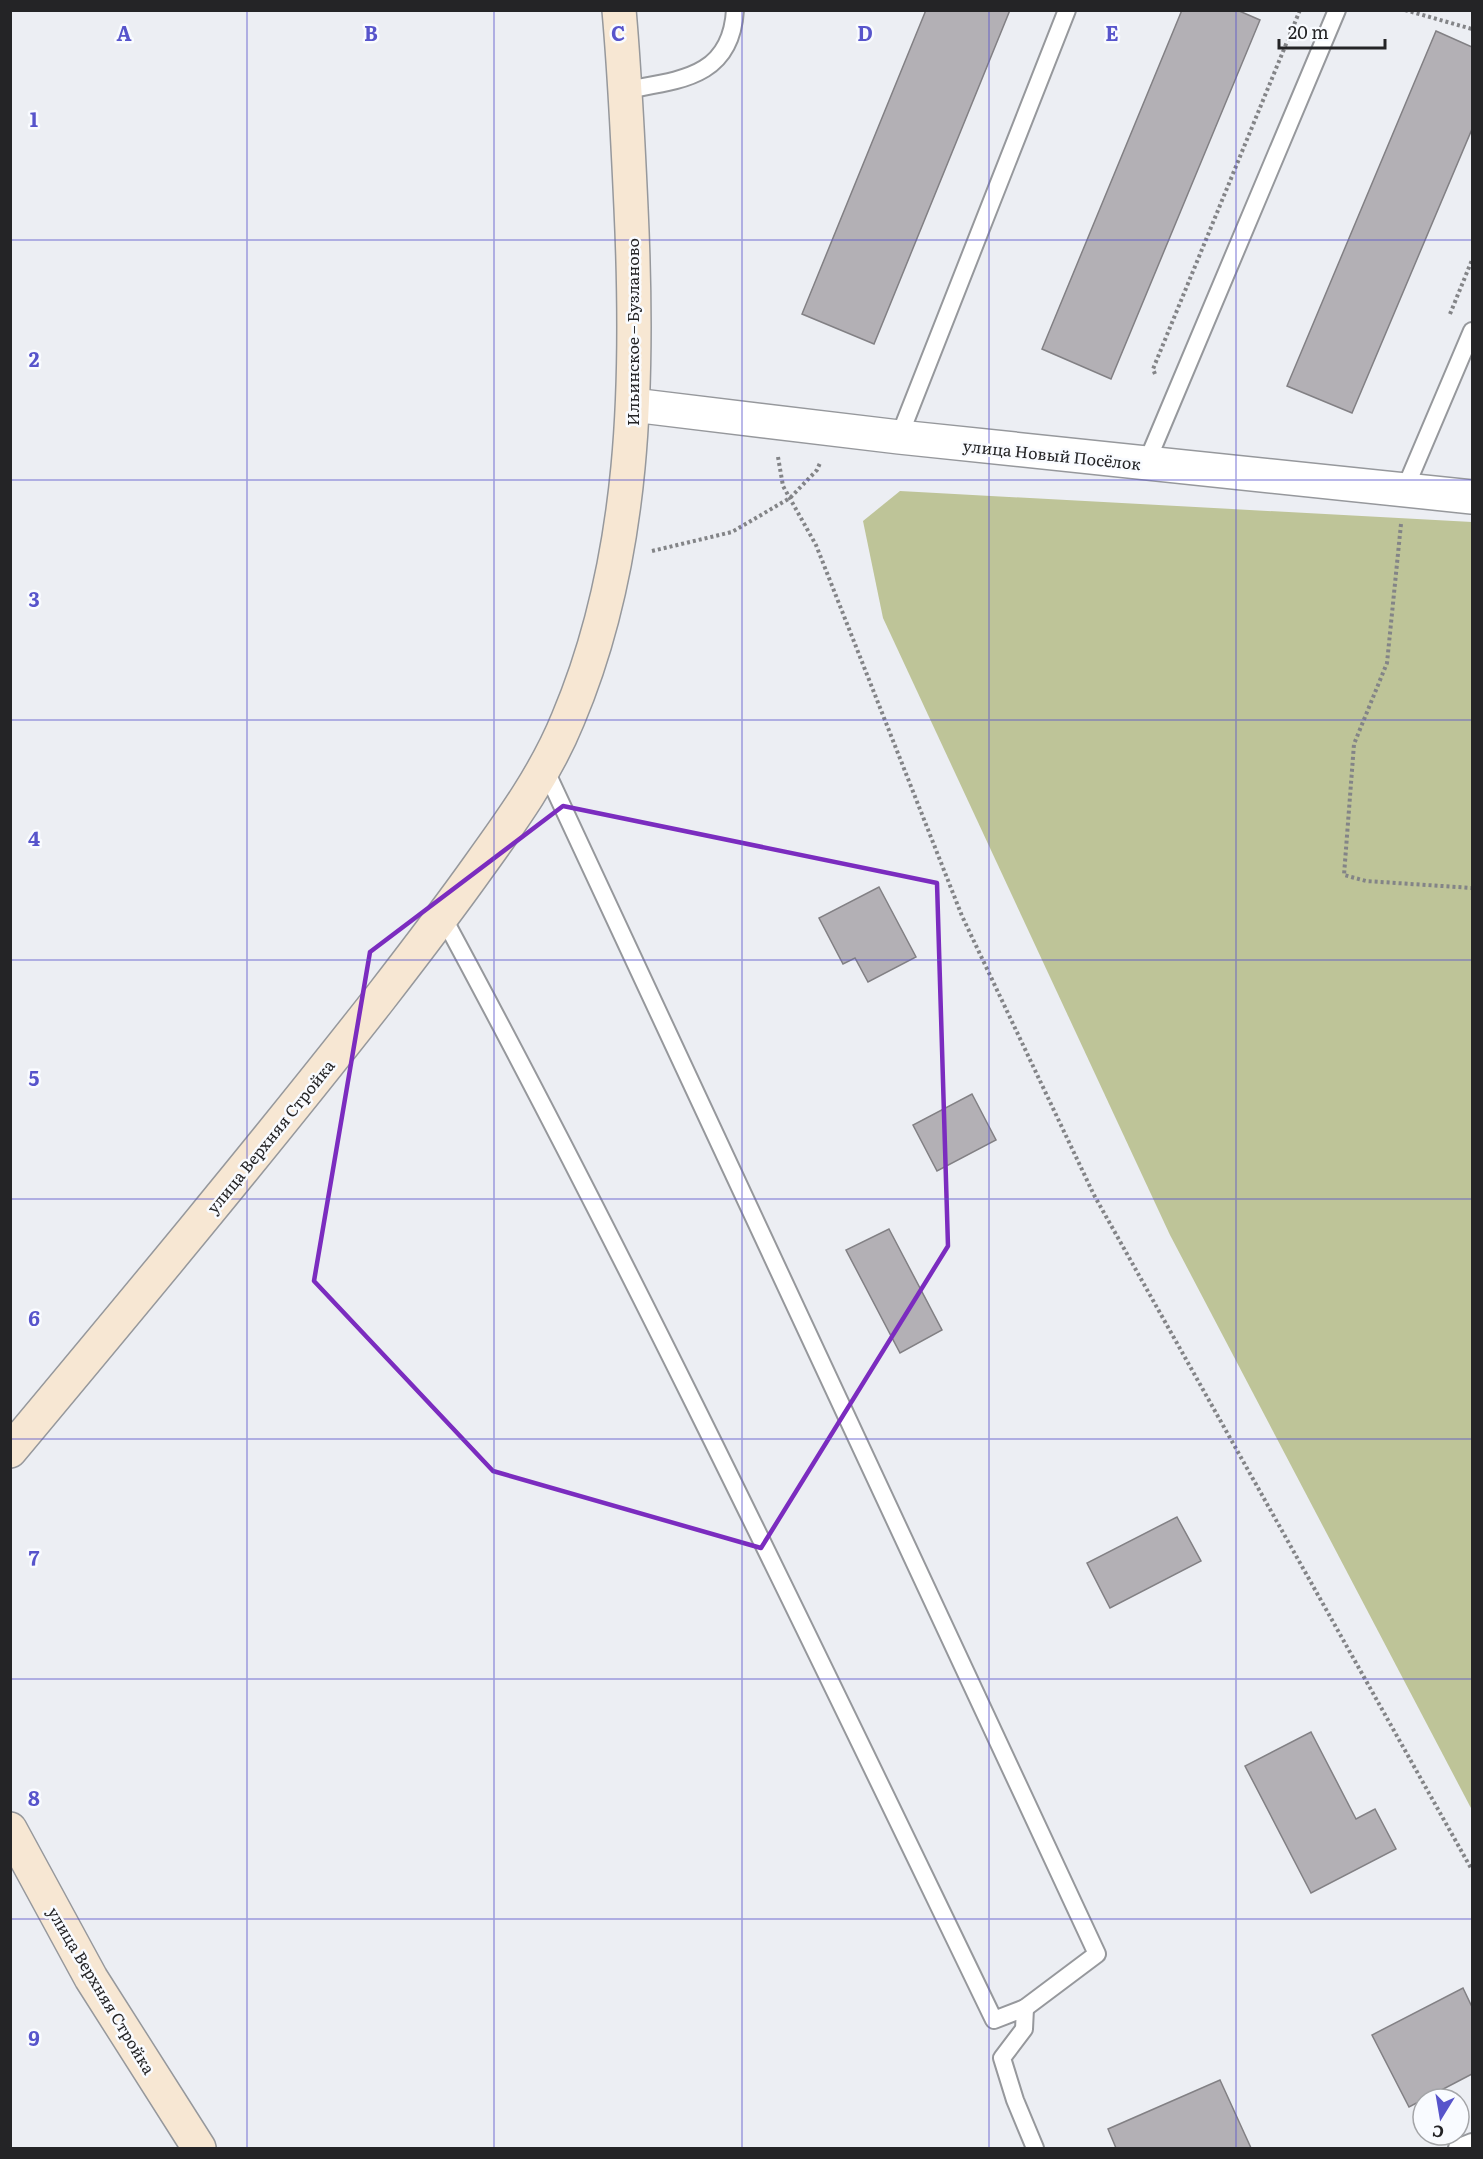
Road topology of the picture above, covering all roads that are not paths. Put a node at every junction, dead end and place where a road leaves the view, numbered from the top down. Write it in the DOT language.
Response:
graph roads {
  1 [pos="619,10"];
  2 [pos="735,10"];
  3 [pos="1067,10"];
  4 [pos="1337,10"];
  5 [pos="626,90"];
  6 [pos="1473,332"];
  7 [pos="633,405"];
  8 [pos="899,437"];
  9 [pos="1146,464"];
  10 [pos="1404,491"];
  11 [pos="1473,497"];
  12 [pos="545,769"];
  13 [pos="518,813"];
  14 [pos="443,917"];
  15 [pos="10,1451"];
  16 [pos="10,1829"];
  17 [pos="1025,2008"];
  18 [pos="1473,2142"];
  19 [pos="199,2148"];
  20 [pos="1035,2148"];
  21 [pos="1457,2148"];
  1 -- 5 [label="street, Ильинское – Бузланово"];
  2 -- 5 [label="lane"];
  3 -- 8 [label="lane"];
  4 -- 9 [label="lane"];
  5 -- 7 [label="street, Ильинское – Бузланово"];
  6 -- 10 [label="lane"];
  7 -- 8 [label="street, улица Новый Посёлок"];
  7 -- 12 [label="street, Ильинское – Бузланово"];
  8 -- 9 [label="street, улица Новый Посёлок"];
  9 -- 10 [label="street, улица Новый Посёлок"];
  10 -- 11 [label="street, улица Новый Посёлок"];
  12 -- 13 [label="street, Ильинское – Бузланово"];
  12 -- 17 [label="lane"];
  13 -- 14 [label="street, улица Верхняя Стройка"];
  14 -- 15 [label="street, улица Верхняя Стройка"];
  14 -- 17 [label="lane"];
  16 -- 19 [label="street, улица Верхняя Стройка"];
  17 -- 20 [label="lane"];
  18 -- 21 [label="lane"];
}
